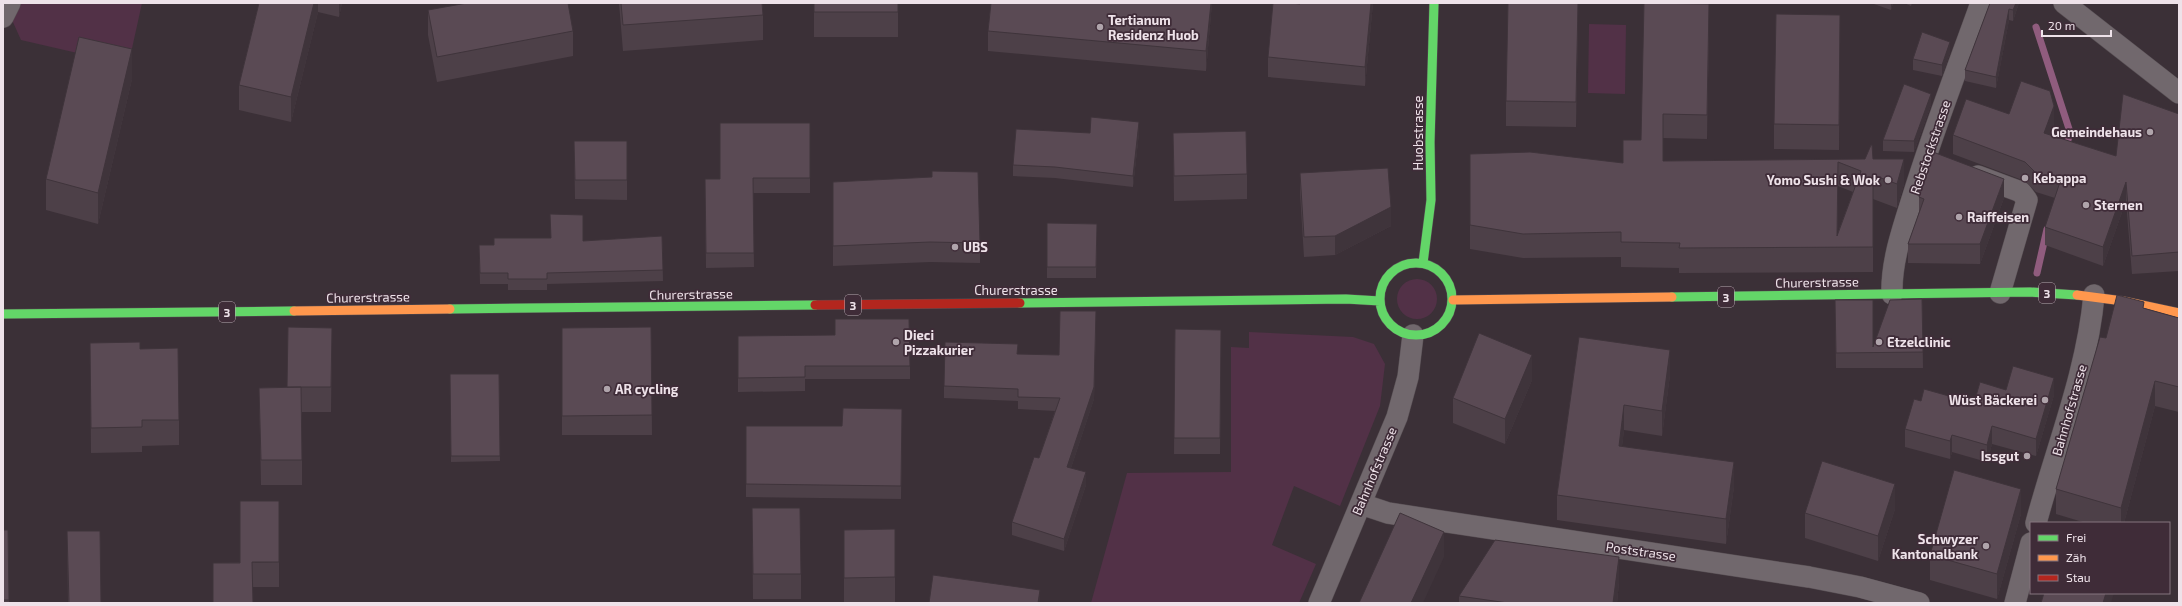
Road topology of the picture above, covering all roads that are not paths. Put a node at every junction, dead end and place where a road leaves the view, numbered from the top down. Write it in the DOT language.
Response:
graph roads {
  1 [pos="10,3"];
  2 [pos="1434,3"];
  3 [pos="1981,3"];
  4 [pos="2064,3"];
  5 [pos="3,18"];
  6 [pos="2179,93"];
  7 [pos="1926,156"];
  8 [pos="1423,263"];
  9 [pos="2000,293"];
  10 [pos="1892,294"];
  11 [pos="2094,295"];
  12 [pos="1453,300"];
  13 [pos="1380,301"];
  14 [pos="2179,313"];
  15 [pos="3,314"];
  16 [pos="1412,335"];
  17 [pos="1361,504"];
  18 [pos="2036,522"];
  19 [pos="2030,547"];
  20 [pos="1319,603"];
  21 [pos="1919,603"];
  22 [pos="2015,603"];
  1 -- 5 [label="street"];
  2 -- 8 [label="main road, Huobstrasse"];
  3 -- 7 [label="street, Rebstockstrasse"];
  4 -- 6 [label="street"];
  7 -- 9 [label="street"];
  7 -- 10 [label="street, Rebstockstrasse"];
  8 -- 12 [label="main road"];
  8 -- 13 [label="main road"];
  9 -- 10 [label="main road, Churerstrasse / 3"];
  9 -- 11 [label="main road, Churerstrasse / 3"];
  10 -- 12 [label="main road, Churerstrasse / 3"];
  11 -- 14 [label="main road, Churerstrasse / 3"];
  11 -- 18 [label="street, Bahnhofstrasse"];
  12 -- 16 [label="main road"];
  13 -- 15 [label="main road, Churerstrasse / 3"];
  13 -- 16 [label="main road"];
  16 -- 17 [label="street, Bahnhofstrasse"];
  17 -- 20 [label="street, Bahnhofstrasse"];
  17 -- 21 [label="street, Poststrasse"];
  19 -- 22 [label="street"];
}
